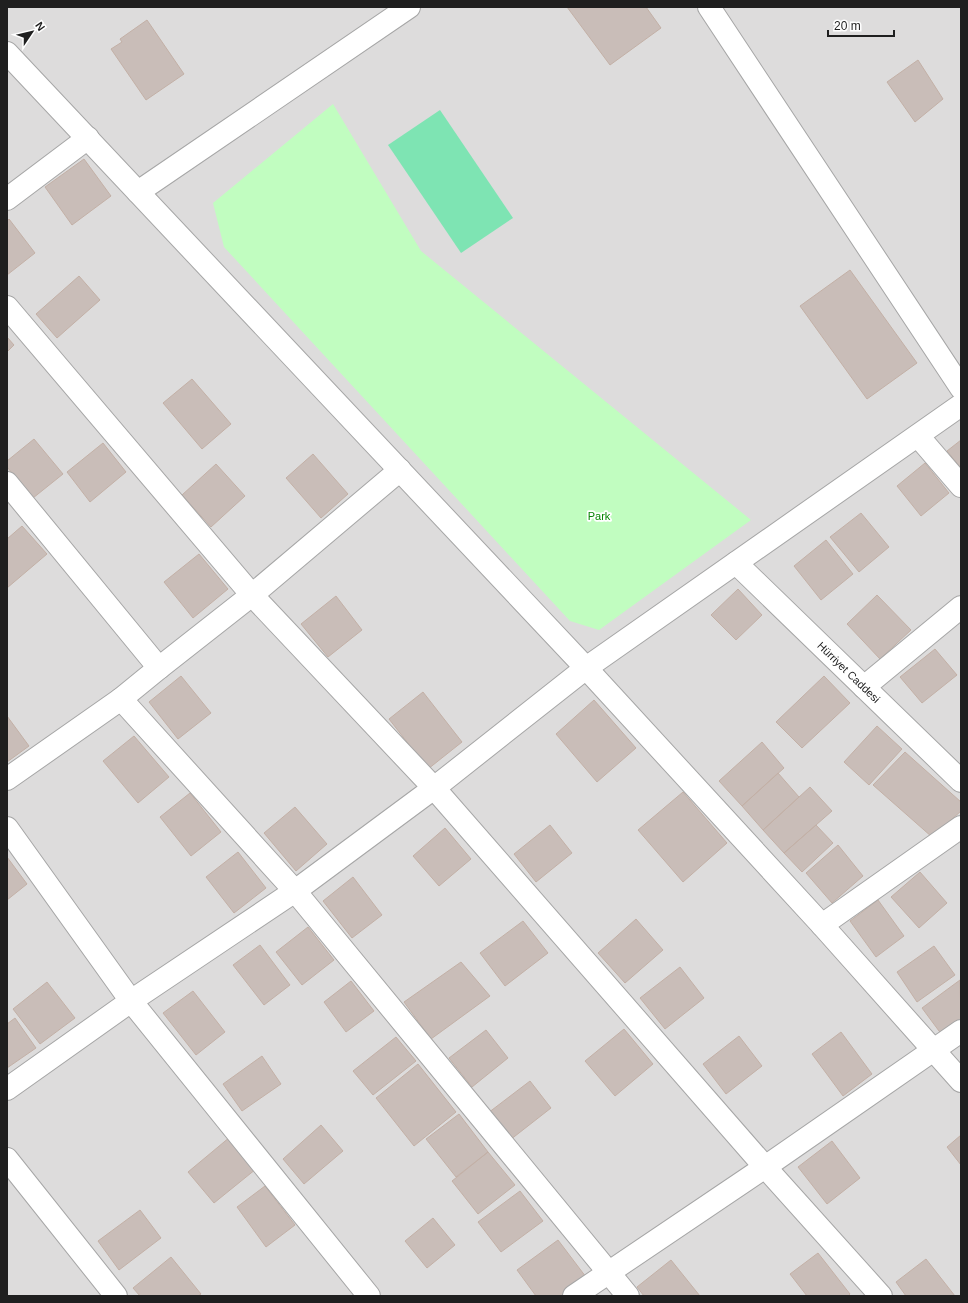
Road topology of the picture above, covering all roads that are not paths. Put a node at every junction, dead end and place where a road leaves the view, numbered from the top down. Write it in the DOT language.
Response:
graph roads {
  1 [pos="409,7"];
  2 [pos="709,7"];
  3 [pos="7,53"];
  4 [pos="88,138"];
  5 [pos="138,192"];
  6 [pos="7,200"];
  7 [pos="7,307"];
  8 [pos="961,388"];
  9 [pos="961,405"];
  10 [pos="918,436"];
  11 [pos="400,470"];
  12 [pos="7,483"];
  13 [pos="961,486"];
  14 [pos="736,563"];
  15 [pos="252,596"];
  16 [pos="961,607"];
  17 [pos="159,668"];
  18 [pos="586,668"];
  19 [pos="864,687"];
  20 [pos="121,699"];
  21 [pos="7,779"];
  22 [pos="961,781"];
  23 [pos="434,788"];
  24 [pos="961,827"];
  25 [pos="7,828"];
  26 [pos="295,892"];
  27 [pos="822,926"];
  28 [pos="131,1001"];
  29 [pos="961,1030"];
  30 [pos="934,1050"];
  31 [pos="961,1081"];
  32 [pos="7,1089"];
  33 [pos="7,1159"];
  34 [pos="765,1167"];
  35 [pos="609,1272"];
  36 [pos="116,1296"];
  37 [pos="369,1296"];
  38 [pos="574,1296"];
  39 [pos="628,1296"];
  40 [pos="881,1296"];
  1 -- 5 [label="street"];
  2 -- 8 [label="street"];
  3 -- 4 [label="street"];
  4 -- 5 [label="street"];
  4 -- 6 [label="street"];
  5 -- 11 [label="street"];
  7 -- 15 [label="street"];
  9 -- 10 [label="street"];
  10 -- 13 [label="street"];
  10 -- 14 [label="street"];
  11 -- 15 [label="street"];
  11 -- 18 [label="street"];
  12 -- 17 [label="street"];
  14 -- 18 [label="street"];
  14 -- 19 [label="street, Hürriyet Caddesi"];
  15 -- 17 [label="street"];
  15 -- 23 [label="street"];
  16 -- 19 [label="street"];
  17 -- 20 [label="street"];
  18 -- 23 [label="street"];
  18 -- 27 [label="street"];
  19 -- 22 [label="street, Hürriyet Caddesi"];
  20 -- 21 [label="street"];
  20 -- 26 [label="street"];
  23 -- 26 [label="street"];
  23 -- 34 [label="street"];
  24 -- 27 [label="street"];
  25 -- 28 [label="street"];
  26 -- 28 [label="street"];
  26 -- 35 [label="street"];
  27 -- 30 [label="street"];
  28 -- 32 [label="street"];
  28 -- 37 [label="street"];
  29 -- 30 [label="street"];
  30 -- 31 [label="street"];
  30 -- 34 [label="street"];
  33 -- 36 [label="street"];
  34 -- 35 [label="street"];
  34 -- 40 [label="street"];
  35 -- 38 [label="street"];
  35 -- 39 [label="street"];
}
